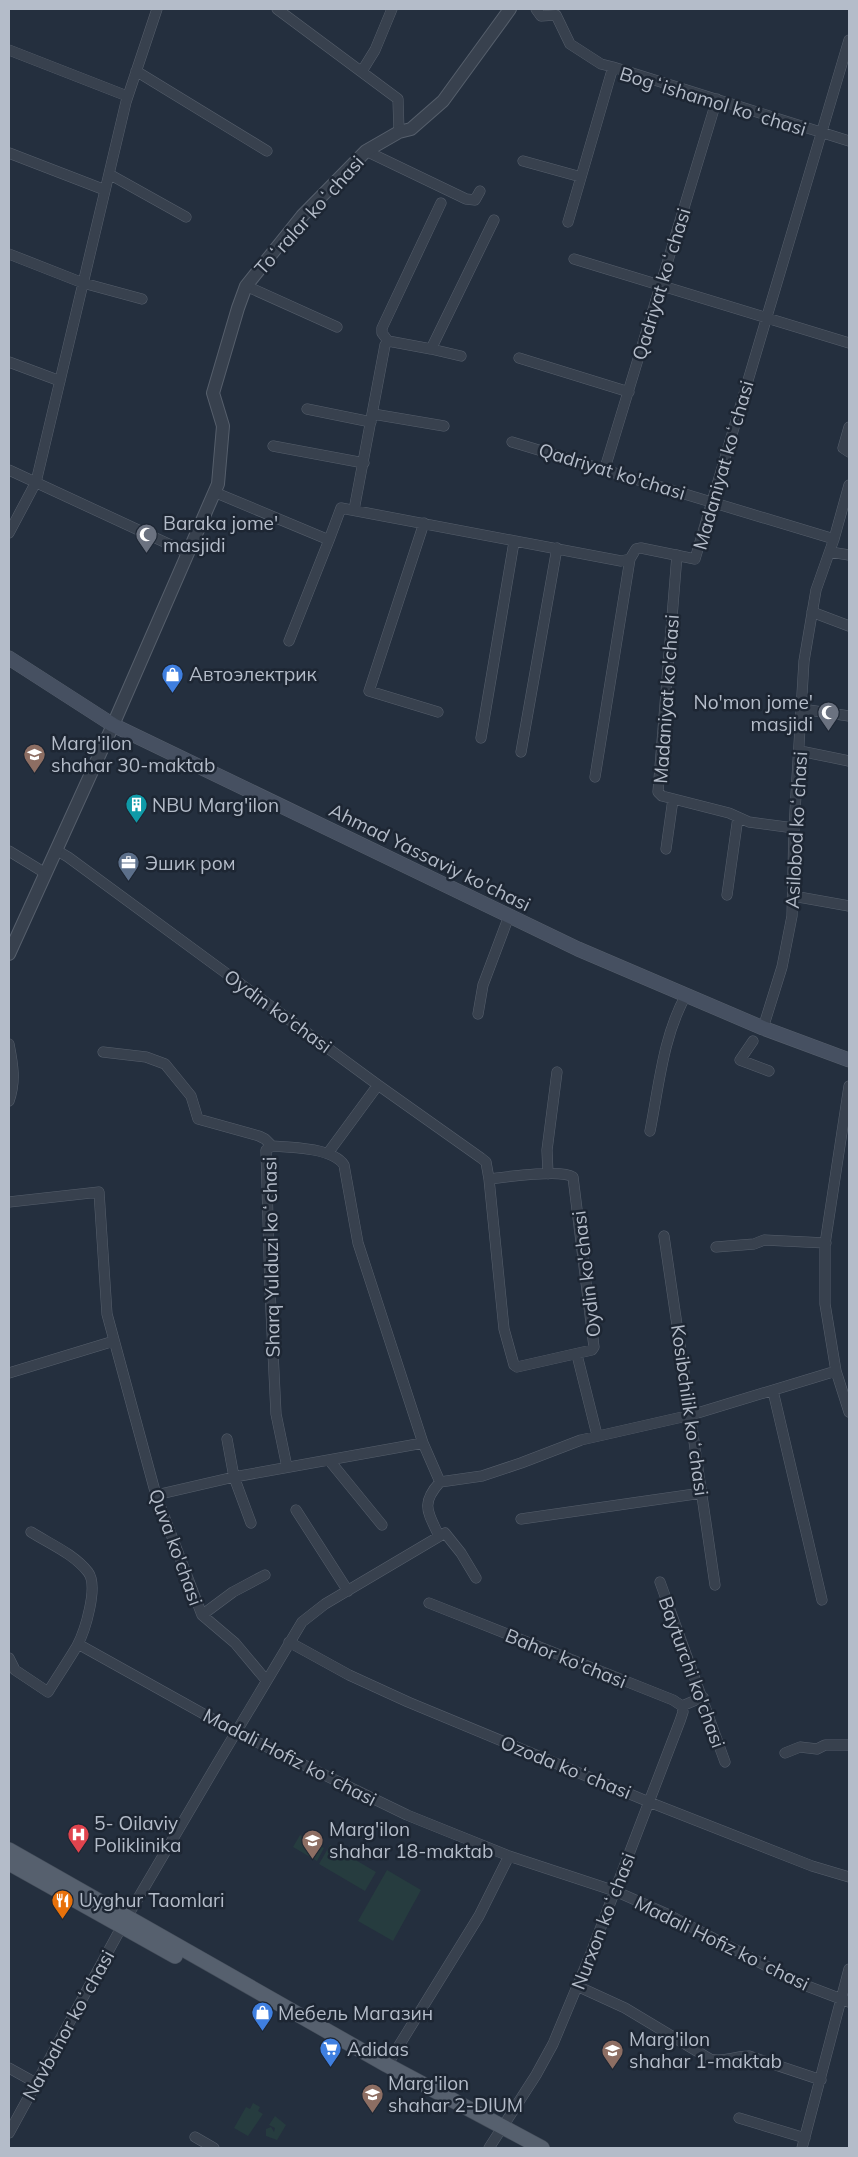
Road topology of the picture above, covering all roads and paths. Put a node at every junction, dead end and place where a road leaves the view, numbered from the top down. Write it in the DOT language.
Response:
graph roads {
  1 [pos="157,9"];
  2 [pos="278,9"];
  3 [pos="392,9"];
  4 [pos="510,9"];
  5 [pos="536,9"];
  6 [pos="849,40"];
  7 [pos="9,50"];
  8 [pos="613,67"];
  9 [pos="362,70"];
  10 [pos="136,71"];
  11 [pos="128,96"];
  12 [pos="716,99"];
  13 [pos="399,132"];
  14 [pos="821,133"];
  15 [pos="849,141"];
  16 [pos="266,151"];
  17 [pos="366,151"];
  18 [pos="9,152"];
  19 [pos="523,161"];
  20 [pos="109,174"];
  21 [pos="581,177"];
  22 [pos="105,190"];
  23 [pos="480,191"];
  24 [pos="441,203"];
  25 [pos="186,217"];
  26 [pos="494,220"];
  27 [pos="568,222"];
  28 [pos="9,254"];
  29 [pos="574,259"];
  30 [pos="83,283"];
  31 [pos="246,286"];
  32 [pos="660,286"];
  33 [pos="142,300"];
  34 [pos="766,318"];
  35 [pos="337,327"];
  36 [pos="388,341"];
  37 [pos="849,343"];
  38 [pos="431,350"];
  39 [pos="461,356"];
  40 [pos="519,358"];
  41 [pos="9,362"];
  42 [pos="60,382"];
  43 [pos="628,392"];
  44 [pos="307,409"];
  45 [pos="372,418"];
  46 [pos="444,426"];
  47 [pos="849,427"];
  48 [pos="512,442"];
  49 [pos="273,446"];
  50 [pos="849,452"];
  51 [pos="364,463"];
  52 [pos="605,468"];
  53 [pos="9,470"];
  54 [pos="36,482"];
  55 [pos="849,485"];
  56 [pos="214,492"];
  57 [pos="712,501"];
  58 [pos="354,510"];
  59 [pos="845,514"];
  60 [pos="424,524"];
  61 [pos="9,533"];
  62 [pos="834,539"];
  63 [pos="329,540"];
  64 [pos="514,542"];
  65 [pos="557,548"];
  66 [pos="830,552"];
  67 [pos="188,553"];
  68 [pos="677,555"];
  69 [pos="849,555"];
  70 [pos="630,559"];
  71 [pos="812,612"];
  72 [pos="849,626"];
  73 [pos="289,641"];
  74 [pos="9,658"];
  75 [pos="802,709"];
  76 [pos="438,712"];
  77 [pos="849,716"];
  78 [pos="113,725"];
  79 [pos="481,738"];
  80 [pos="800,751"];
  81 [pos="521,752"];
  82 [pos="849,761"];
  83 [pos="596,777"];
  84 [pos="673,799"];
  85 [pos="738,817"];
  86 [pos="794,828"];
  87 [pos="56,850"];
  88 [pos="666,850"];
  89 [pos="9,852"];
  90 [pos="45,874"];
  91 [pos="726,895"];
  92 [pos="793,896"];
  93 [pos="849,906"];
  94 [pos="509,916"];
  95 [pos="9,954"];
  96 [pos="686,995"];
  97 [pos="478,1014"];
  98 [pos="763,1028"];
  99 [pos="753,1041"];
  100 [pos="9,1044"];
  101 [pos="103,1052"];
  102 [pos="849,1060"];
  103 [pos="769,1071"];
  104 [pos="557,1072"];
  105 [pos="378,1085"];
  106 [pos="849,1086"];
  107 [pos="9,1101"];
  108 [pos="650,1132"];
  109 [pos="272,1146"];
  110 [pos="328,1153"];
  111 [pos="548,1174"];
  112 [pos="488,1179"];
  113 [pos="9,1202"];
  114 [pos="664,1236"];
  115 [pos="826,1244"];
  116 [pos="716,1247"];
  117 [pos="114,1341"];
  118 [pos="577,1355"];
  119 [pos="836,1372"];
  120 [pos="9,1374"];
  121 [pos="773,1391"];
  122 [pos="849,1412"];
  123 [pos="691,1415"];
  124 [pos="597,1435"];
  125 [pos="227,1439"];
  126 [pos="423,1443"];
  127 [pos="329,1460"];
  128 [pos="287,1467"];
  129 [pos="234,1477"];
  130 [pos="440,1482"];
  131 [pos="702,1493"];
  132 [pos="156,1495"];
  133 [pos="296,1510"];
  134 [pos="521,1519"];
  135 [pos="251,1523"];
  136 [pos="382,1525"];
  137 [pos="31,1532"];
  138 [pos="439,1536"];
  139 [pos="265,1575"];
  140 [pos="476,1578"];
  141 [pos="660,1582"];
  142 [pos="715,1585"];
  143 [pos="348,1591"];
  144 [pos="822,1600"];
  145 [pos="428,1603"];
  146 [pos="202,1615"];
  147 [pos="289,1642"];
  148 [pos="78,1644"];
  149 [pos="9,1658"];
  150 [pos="266,1680"];
  151 [pos="703,1697"];
  152 [pos="682,1706"];
  153 [pos="236,1732"];
  154 [pos="849,1745"];
  155 [pos="785,1753"];
  156 [pos="725,1762"];
  157 [pos="649,1802"];
  158 [pos="9,1850"];
  159 [pos="509,1856"];
  160 [pos="9,1862"];
  161 [pos="849,1877"];
  162 [pos="615,1891"];
  163 [pos="125,1922"];
  164 [pos="849,1969"];
  165 [pos="577,1986"];
  166 [pos="846,2001"];
  167 [pos="387,2065"];
  168 [pos="9,2068"];
  169 [pos="821,2080"];
  170 [pos="36,2084"];
  171 [pos="739,2118"];
  172 [pos="500,2129"];
  173 [pos="9,2132"];
  174 [pos="195,2137"];
  175 [pos="805,2138"];
  176 [pos="214,2148"];
  177 [pos="489,2148"];
  178 [pos="526,2148"];
  179 [pos="542,2148"];
  180 [pos="802,2148"];
  1 -- 10 [label="street"];
  2 -- 9 [label="street"];
  3 -- 9 [label="street"];
  4 -- 13 [label="street, Toʻralar koʻchasi"];
  5 -- 8 [label="street"];
  6 -- 14 [label="street, Madaniyat koʻchasi"];
  7 -- 11 [label="street"];
  8 -- 12 [label="street, Bogʻishamol koʻchasi"];
  8 -- 21 [label="street, Bogʻishamol koʻchasi"];
  9 -- 13 [label="street"];
  10 -- 11 [label="street"];
  10 -- 16 [label="street"];
  11 -- 20 [label="street"];
  12 -- 14 [label="street, Bogʻishamol koʻchasi"];
  12 -- 32 [label="street, Qadriyat koʻchasi"];
  13 -- 17 [label="street, Toʻralar koʻchasi"];
  14 -- 15 [label="street, Bogʻishamol koʻchasi"];
  14 -- 34 [label="street, Madaniyat koʻchasi"];
  17 -- 23 [label="street"];
  17 -- 31 [label="street, Toʻralar koʻchasi"];
  18 -- 22 [label="street"];
  19 -- 21 [label="street"];
  20 -- 22 [label="street"];
  20 -- 25 [label="street"];
  21 -- 27 [label="street, Bogʻishamol koʻchasi"];
  22 -- 30 [label="street"];
  24 -- 36 [label="street"];
  26 -- 38 [label="street"];
  28 -- 30 [label="street"];
  29 -- 32 [label="street"];
  30 -- 33 [label="street"];
  30 -- 42 [label="street"];
  31 -- 35 [label="street"];
  31 -- 56 [label="street, Toʻralar koʻchasi"];
  32 -- 34 [label="street"];
  32 -- 43 [label="street, Qadriyat koʻchasi"];
  34 -- 37 [label="street"];
  34 -- 57 [label="street, Madaniyat koʻchasi"];
  36 -- 38 [label="street"];
  36 -- 45 [label="street"];
  38 -- 39 [label="street"];
  40 -- 43 [label="street"];
  41 -- 42 [label="street"];
  42 -- 54 [label="street"];
  43 -- 52 [label="street, Qadriyat koʻchasi"];
  44 -- 45 [label="street"];
  45 -- 46 [label="street"];
  45 -- 51 [label="street"];
  47 -- 50 [label="street"];
  48 -- 52 [label="street, Qadriyat ko'chasi"];
  49 -- 51 [label="street"];
  51 -- 58 [label="street"];
  52 -- 57 [label="street, Qadriyat ko'chasi"];
  53 -- 54 [label="street"];
  54 -- 61 [label="street"];
  54 -- 67 [label="street"];
  55 -- 59 [label="street, Asilobod koʻchasi"];
  56 -- 63 [label="street"];
  56 -- 67 [label="street, Toʻralar koʻchasi"];
  57 -- 62 [label="street, Qadriyat ko'chasi"];
  57 -- 68 [label="street, Madaniyat koʻchasi"];
  58 -- 60 [label="street, Madaniyat koʻchasi"];
  58 -- 63 [label="street"];
  59 -- 62 [label="street, Asilobod koʻchasi"];
  60 -- 64 [label="street, Madaniyat koʻchasi"];
  60 -- 76 [label="street"];
  62 -- 66 [label="street, Asilobod koʻchasi"];
  63 -- 73 [label="street"];
  64 -- 65 [label="street, Madaniyat koʻchasi"];
  64 -- 79 [label="street"];
  65 -- 70 [label="street, Madaniyat koʻchasi"];
  65 -- 81 [label="street"];
  66 -- 69 [label="street"];
  66 -- 71 [label="street, Asilobod koʻchasi"];
  67 -- 78 [label="street, Toʻralar koʻchasi"];
  68 -- 70 [label="street, Madaniyat koʻchasi"];
  68 -- 84 [label="street, Madaniyat ko'chasi"];
  70 -- 83 [label="street"];
  71 -- 72 [label="street"];
  71 -- 75 [label="street, Asilobod koʻchasi"];
  74 -- 78 [label="main road, Ahmad Yassaviy ko'chasi"];
  75 -- 77 [label="street"];
  75 -- 80 [label="street, Asilobod koʻchasi"];
  78 -- 87 [label="street, Toʻralar koʻchasi"];
  78 -- 94 [label="main road, Ahmad Yassaviy ko'chasi"];
  80 -- 82 [label="street"];
  80 -- 86 [label="street, Asilobod koʻchasi"];
  84 -- 85 [label="street, Madaniyat ko'chasi"];
  84 -- 88 [label="street"];
  85 -- 86 [label="street, Madaniyat ko'chasi"];
  85 -- 91 [label="street"];
  86 -- 92 [label="street, Asilobod koʻchasi"];
  87 -- 90 [label="street, Toʻralar koʻchasi"];
  87 -- 105 [label="street, Oydin ko'chasi"];
  89 -- 90 [label="street"];
  90 -- 95 [label="street, Toʻralar koʻchasi"];
  92 -- 93 [label="street"];
  92 -- 98 [label="street, Asilobod koʻchasi"];
  94 -- 96 [label="main road, Ahmad Yassaviy ko'chasi"];
  94 -- 97 [label="street"];
  96 -- 98 [label="main road, Ahmad Yassaviy ko'chasi"];
  96 -- 108 [label="street"];
  98 -- 102 [label="main road, Ahmad Yassaviy ko'chasi"];
  99 -- 103 [label="street"];
  100 -- 107 [label="street"];
  101 -- 109 [label="street"];
  104 -- 111 [label="street"];
  105 -- 110 [label="street"];
  105 -- 112 [label="street, Oydin ko'chasi"];
  106 -- 115 [label="street"];
  109 -- 110 [label="street, Sharq Yulduzi koʻchasi"];
  109 -- 128 [label="street, Sharq Yulduzi koʻchasi"];
  110 -- 126 [label="street"];
  111 -- 112 [label="street, Oydin ko'chasi"];
  111 -- 118 [label="street, Oydin ko'chasi"];
  112 -- 118 [label="street, Oydin ko'chasi"];
  113 -- 117 [label="street, Quva ko'chasi"];
  114 -- 123 [label="street, Kosibchilik koʻchasi"];
  115 -- 116 [label="street"];
  115 -- 119 [label="street"];
  117 -- 120 [label="street"];
  117 -- 132 [label="street, Quva ko'chasi"];
  118 -- 124 [label="street, Oydin ko'chasi"];
  119 -- 121 [label="street"];
  119 -- 122 [label="street"];
  121 -- 123 [label="street"];
  121 -- 144 [label="street"];
  123 -- 124 [label="street"];
  123 -- 131 [label="street, Kosibchilik koʻchasi"];
  124 -- 130 [label="street"];
  125 -- 129 [label="street"];
  126 -- 127 [label="street"];
  126 -- 130 [label="street"];
  127 -- 128 [label="street"];
  127 -- 136 [label="street"];
  128 -- 129 [label="street"];
  129 -- 132 [label="street"];
  129 -- 135 [label="street"];
  130 -- 138 [label="street"];
  131 -- 134 [label="street"];
  131 -- 142 [label="street, Kosibchilik koʻchasi"];
  132 -- 146 [label="street, Quva ko'chasi"];
  133 -- 143 [label="street"];
  137 -- 148 [label="street"];
  138 -- 140 [label="street"];
  138 -- 143 [label="street"];
  139 -- 146 [label="street"];
  141 -- 151 [label="street, Bayturchi ko'chasi"];
  143 -- 147 [label="street"];
  145 -- 152 [label="street, Bahor ko'chasi"];
  146 -- 150 [label="street, Quva ko'chasi"];
  147 -- 150 [label="street"];
  147 -- 157 [label="street, Ozoda koʻchasi"];
  148 -- 149 [label="street"];
  148 -- 153 [label="street, Madali Hofiz koʻchasi"];
  150 -- 153 [label="street, Navbahor koʻchasi"];
  151 -- 152 [label="street"];
  151 -- 156 [label="street, Bayturchi ko'chasi"];
  152 -- 157 [label="street, Nurxon koʻchasi"];
  153 -- 159 [label="street, Madali Hofiz koʻchasi"];
  153 -- 163 [label="street, Navbahor koʻchasi"];
  154 -- 155 [label="street"];
  157 -- 161 [label="street, Ozoda koʻchasi"];
  157 -- 162 [label="street, Nurxon koʻchasi"];
  158 -- 163 [label="main road"];
  159 -- 162 [label="street, Madali Hofiz koʻchasi"];
  159 -- 167 [label="street"];
  160 -- 163 [label="main road"];
  162 -- 165 [label="street, Nurxon koʻchasi"];
  162 -- 166 [label="street, Madali Hofiz koʻchasi"];
  163 -- 167 [label="main road"];
  163 -- 170 [label="street, Navbahor koʻchasi"];
  163 -- 172 [label="main road"];
  164 -- 166 [label="street"];
  165 -- 169 [label="street"];
  165 -- 172 [label="street, Nurxon koʻchasi"];
  166 -- 169 [label="street"];
  167 -- 172 [label="main road"];
  168 -- 170 [label="street"];
  169 -- 175 [label="street"];
  170 -- 173 [label="street, Navbahor koʻchasi"];
  171 -- 175 [label="street"];
  172 -- 177 [label="street, Nurxon koʻchasi"];
  172 -- 178 [label="main road"];
  172 -- 179 [label="main road"];
  174 -- 176 [label="street"];
  175 -- 180 [label="street"];
}
